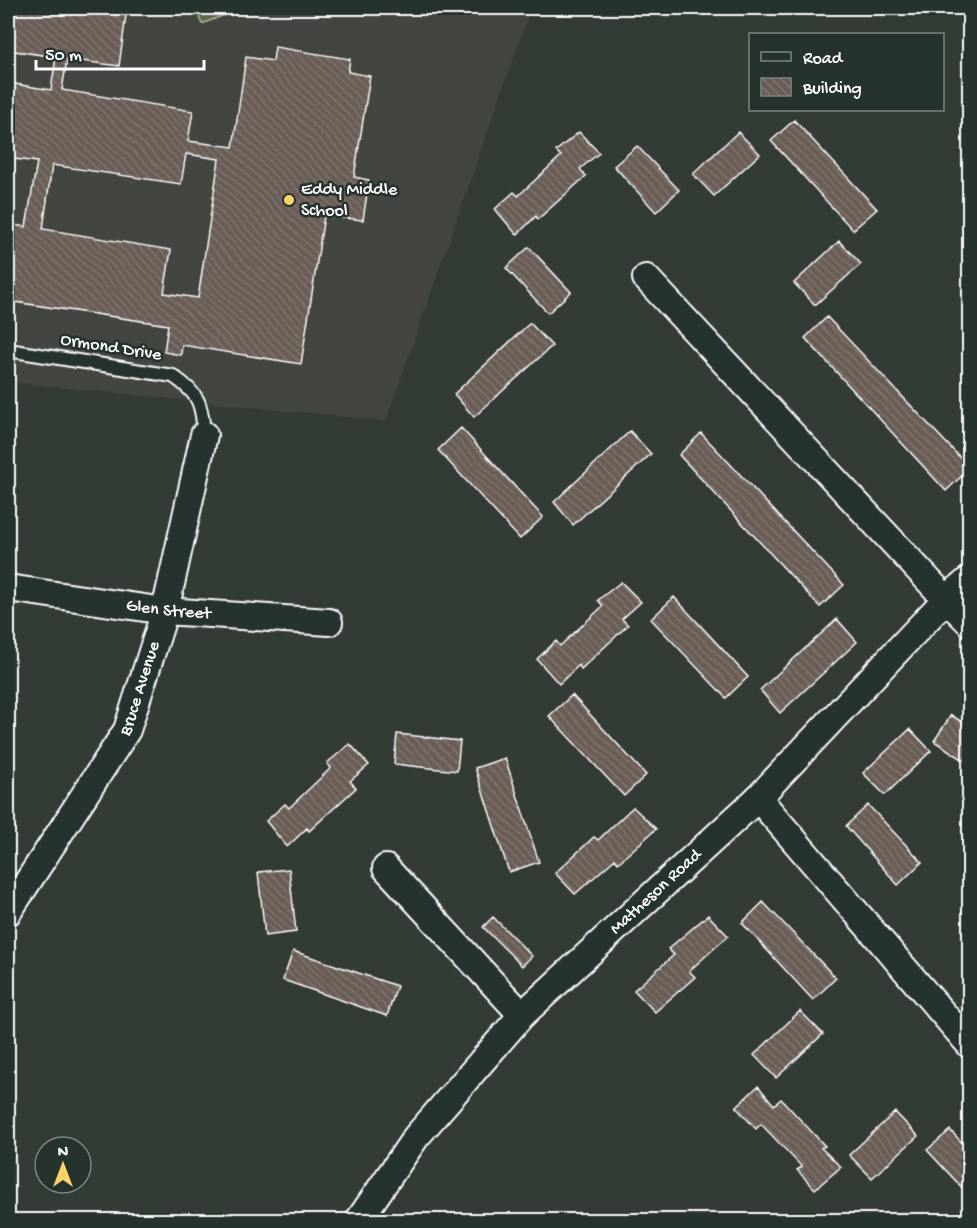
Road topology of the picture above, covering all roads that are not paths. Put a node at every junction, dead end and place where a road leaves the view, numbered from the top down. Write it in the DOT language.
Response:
graph roads {
  1 [pos="646,278"];
  2 [pos="8,350"];
  3 [pos="204,435"];
  4 [pos="969,579"];
  5 [pos="8,588"];
  6 [pos="946,599"];
  7 [pos="165,611"];
  8 [pos="329,622"];
  9 [pos="969,623"];
  10 [pos="758,798"];
  11 [pos="386,867"];
  12 [pos="8,912"];
  13 [pos="522,1015"];
  14 [pos="969,1045"];
  15 [pos="359,1221"];
  1 -- 6 [label="street"];
  2 -- 3 [label="lane, Ormond Drive"];
  3 -- 7 [label="street, Bruce Avenue"];
  4 -- 6 [label="street, Matheson Road"];
  5 -- 7 [label="street, Glen Street"];
  6 -- 9 [label="street"];
  6 -- 10 [label="street, Matheson Road"];
  7 -- 8 [label="street, Glen Street"];
  7 -- 12 [label="street, Bruce Avenue"];
  10 -- 13 [label="street, Matheson Road"];
  10 -- 14 [label="street"];
  11 -- 13 [label="street"];
  13 -- 15 [label="street, Matheson Road"];
}
